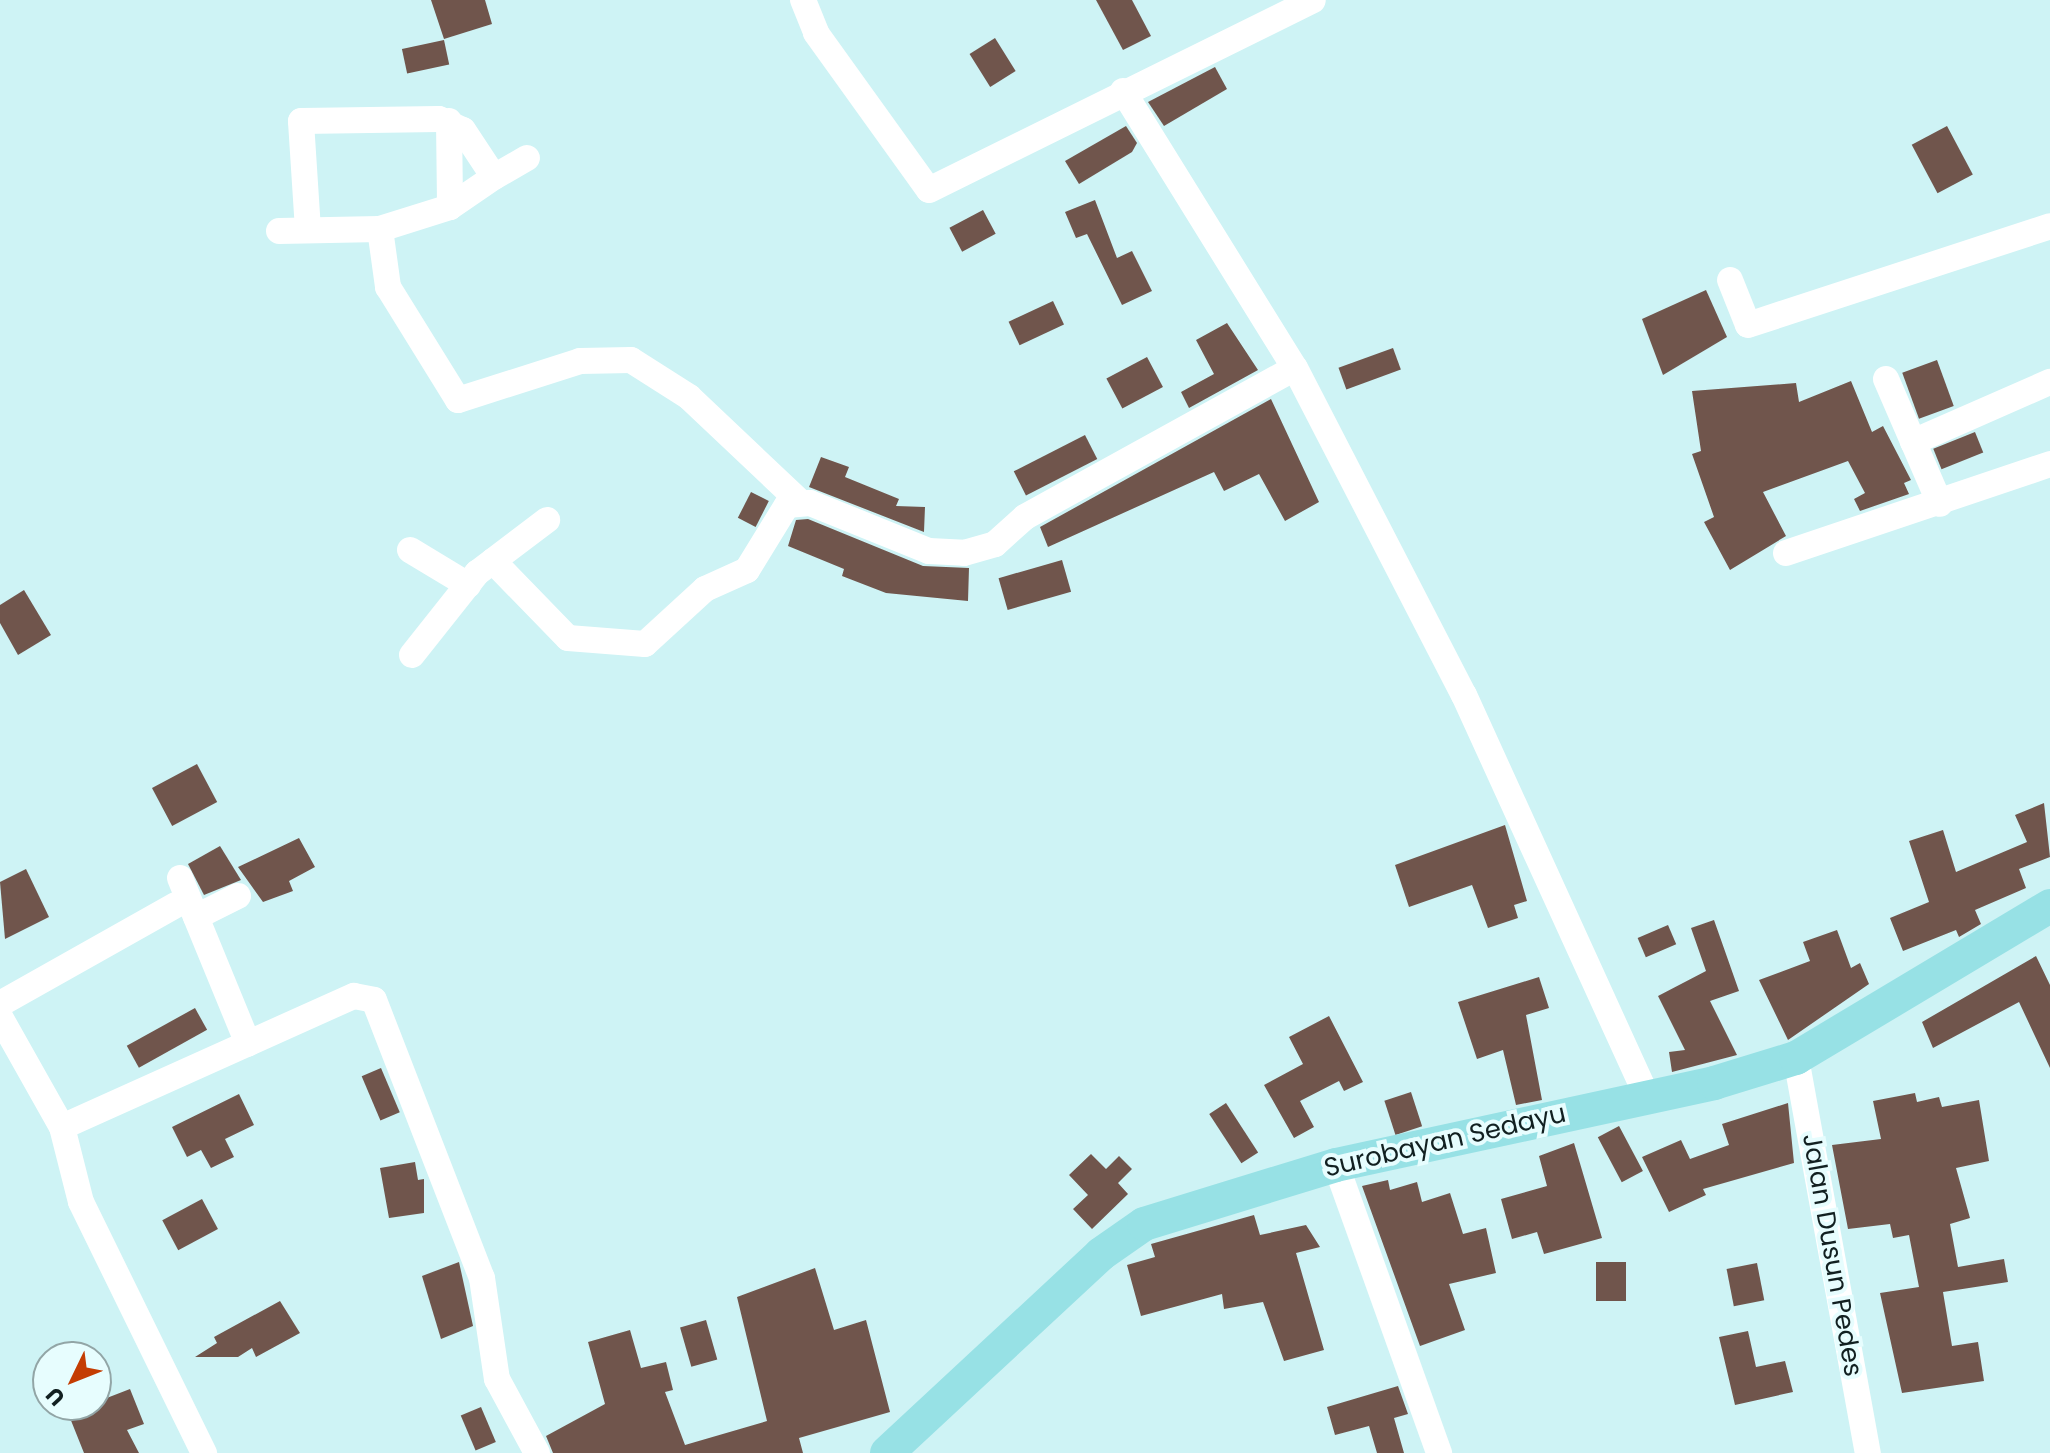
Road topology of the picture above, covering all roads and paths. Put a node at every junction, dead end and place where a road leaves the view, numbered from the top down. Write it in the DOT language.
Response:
graph roads {
  1 [pos="803,0"];
  2 [pos="1313,0"];
  3 [pos="1123,91"];
  4 [pos="449,121"];
  5 [pos="527,158"];
  6 [pos="494,177"];
  7 [pos="450,207"];
  8 [pos="2050,226"];
  9 [pos="380,229"];
  10 [pos="308,230"];
  11 [pos="279,231"];
  12 [pos="1730,280"];
  13 [pos="1295,368"];
  14 [pos="1886,379"];
  15 [pos="2050,382"];
  16 [pos="1913,442"];
  17 [pos="2050,464"];
  18 [pos="799,501"];
  19 [pos="1940,504"];
  20 [pos="547,520"];
  21 [pos="410,550"];
  22 [pos="1786,553"];
  23 [pos="493,561"];
  24 [pos="468,585"];
  25 [pos="412,655"];
  26 [pos="180,878"];
  27 [pos="238,896"];
  28 [pos="2050,906"];
  29 [pos="186,911"];
  30 [pos="0,1004"];
  31 [pos="0,1017"];
  32 [pos="248,1044"];
  33 [pos="1796,1058"];
  34 [pos="1646,1095"];
  35 [pos="62,1127"];
  36 [pos="1336,1165"];
  37 [pos="204,1453"];
  38 [pos="537,1453"];
  39 [pos="887,1453"];
  40 [pos="1439,1453"];
  41 [pos="1868,1453"];
  1 -- 3 [label="street"];
  2 -- 3 [label="street"];
  3 -- 13 [label="street"];
  4 -- 6 [label="street"];
  4 -- 7 [label="street"];
  4 -- 10 [label="street"];
  5 -- 6 [label="street"];
  6 -- 7 [label="street"];
  7 -- 9 [label="street"];
  8 -- 12 [label="street"];
  9 -- 10 [label="street"];
  9 -- 18 [label="street"];
  10 -- 11 [label="street"];
  13 -- 18 [label="street"];
  13 -- 34 [label="street"];
  14 -- 16 [label="street"];
  15 -- 16 [label="street"];
  16 -- 19 [label="street"];
  17 -- 19 [label="street"];
  18 -- 23 [label="street"];
  19 -- 22 [label="street"];
  20 -- 23 [label="street"];
  21 -- 24 [label="street"];
  23 -- 24 [label="street"];
  24 -- 25 [label="street"];
  26 -- 29 [label="street"];
  27 -- 29 [label="street"];
  28 -- 33 [label="main road, Surobayan Sedayu"];
  29 -- 30 [label="street"];
  29 -- 32 [label="street"];
  31 -- 35 [label="street"];
  32 -- 35 [label="street"];
  32 -- 38 [label="street"];
  33 -- 34 [label="main road, Surobayan Sedayu"];
  33 -- 41 [label="street, Jalan Dusun Pedes"];
  34 -- 36 [label="main road, Surobayan Sedayu"];
  35 -- 37 [label="street"];
  36 -- 39 [label="main road, Surobayan Sedayu"];
  36 -- 40 [label="street"];
}
